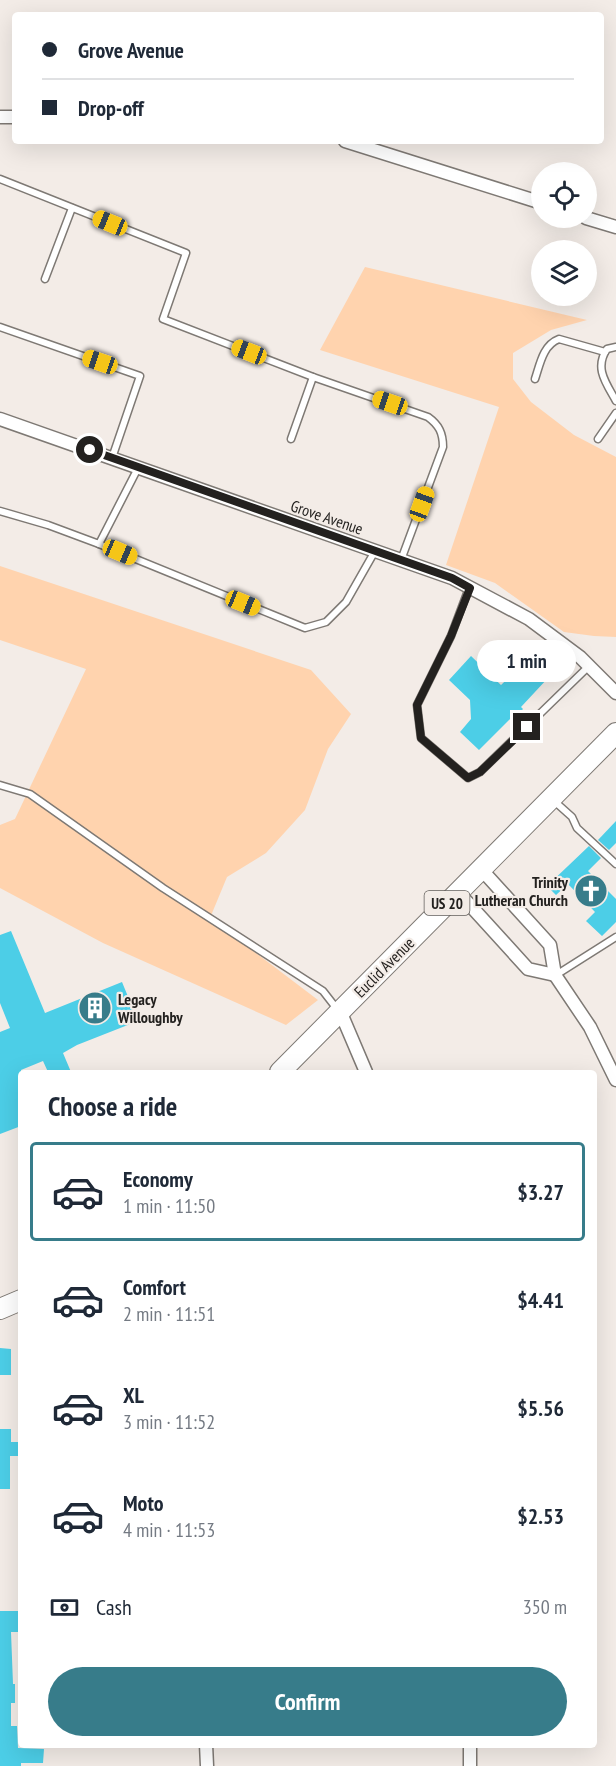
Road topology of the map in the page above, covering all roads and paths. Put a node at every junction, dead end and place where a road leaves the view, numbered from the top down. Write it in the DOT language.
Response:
graph roads {
  1 [pos="354,144"];
  2 [pos="0,179"];
  3 [pos="531,200"];
  4 [pos="72,208"];
  5 [pos="597,221"];
  6 [pos="616,227"];
  7 [pos="45,279"];
  8 [pos="0,327"];
  9 [pos="616,347"];
  10 [pos="605,352"];
  11 [pos="313,377"];
  12 [pos="535,379"];
  13 [pos="616,401"];
  14 [pos="616,413"];
  15 [pos="0,419"];
  16 [pos="291,439"];
  17 [pos="598,439"];
  18 [pos="112,458"];
  19 [pos="138,468"];
  20 [pos="0,511"];
  21 [pos="99,544"];
  22 [pos="375,551"];
  23 [pos="401,560"];
  24 [pos="470,588"];
  25 [pos="589,666"];
  26 [pos="616,693"];
  27 [pos="616,734"];
  28 [pos="0,785"];
  29 [pos="551,798"];
  30 [pos="616,864"];
  31 [pos="481,869"];
  32 [pos="458,892"];
  33 [pos="616,937"];
  34 [pos="555,975"];
  35 [pos="339,1011"];
  36 [pos="282,1070"];
  37 [pos="365,1070"];
  38 [pos="616,1080"];
  39 [pos="18,1301"];
  40 [pos="0,1309"];
  41 [pos="207,1748"];
  42 [pos="470,1748"];
  43 [pos="207,1766"];
  44 [pos="470,1766"];
  1 -- 3 [label="street"];
  2 -- 4 [label="lane"];
  4 -- 7 [label="lane"];
  4 -- 11 [label="lane"];
  5 -- 6 [label="street"];
  8 -- 18 [label="lane"];
  9 -- 10 [label="lane"];
  10 -- 12 [label="lane"];
  10 -- 13 [label="lane"];
  11 -- 16 [label="lane"];
  11 -- 23 [label="lane"];
  14 -- 17 [label="lane"];
  15 -- 18 [label="street, Grove Avenue"];
  18 -- 19 [label="street, Grove Avenue"];
  19 -- 21 [label="lane"];
  19 -- 22 [label="street, Grove Avenue"];
  20 -- 21 [label="lane"];
  21 -- 22 [label="lane"];
  22 -- 23 [label="street, Grove Avenue"];
  23 -- 24 [label="street, Grove Avenue"];
  24 -- 25 [label="street, Grove Avenue"];
  24 -- 25 [label="lane"];
  25 -- 26 [label="street, Grove Avenue"];
  27 -- 29 [label="main road, Euclid Avenue / US 20"];
  28 -- 35 [label="lane"];
  29 -- 30 [label="lane"];
  29 -- 31 [label="main road, Euclid Avenue / US 20"];
  31 -- 32 [label="main road, Euclid Avenue / US 20"];
  31 -- 34 [label="street"];
  32 -- 34 [label="street"];
  32 -- 35 [label="main road, Euclid Avenue / US 20"];
  33 -- 34 [label="lane"];
  34 -- 38 [label="street"];
  35 -- 36 [label="main road, Euclid Avenue / US 20"];
  35 -- 37 [label="street"];
  39 -- 40 [label="main road"];
  41 -- 43 [label="street"];
  42 -- 44 [label="street"];
}
